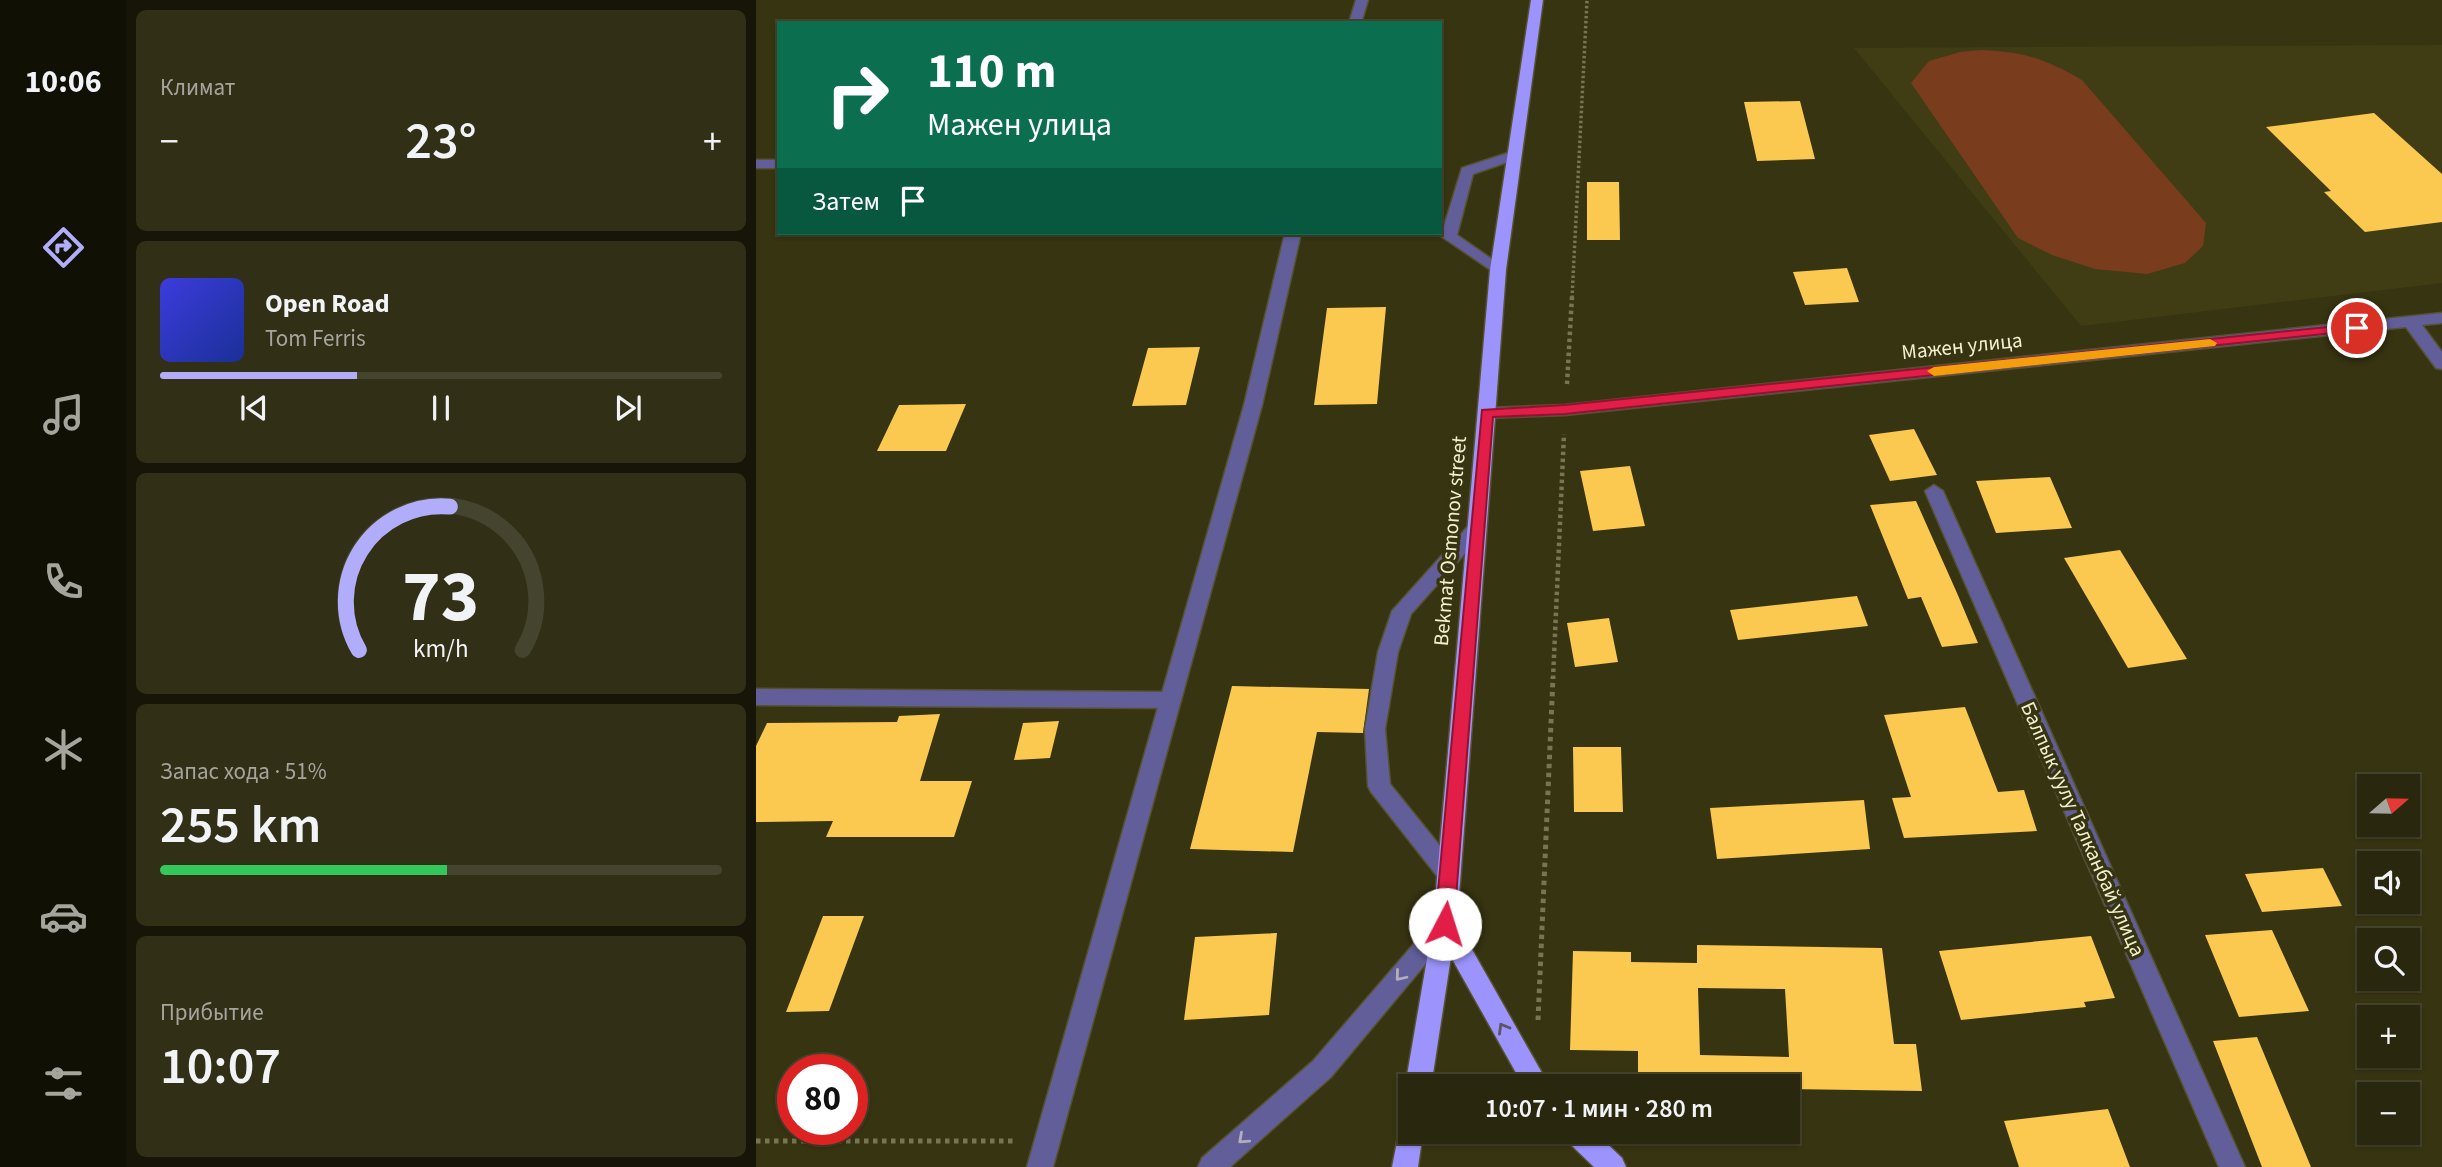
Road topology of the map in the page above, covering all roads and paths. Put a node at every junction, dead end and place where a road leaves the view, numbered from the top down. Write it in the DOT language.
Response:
graph roads {
  1 [pos="1362,0"];
  2 [pos="1537,0"];
  3 [pos="1587,0"];
  4 [pos="1356,21"];
  5 [pos="1514,155"];
  6 [pos="756,164"];
  7 [pos="777,164"];
  8 [pos="1293,235"];
  9 [pos="1498,270"];
  10 [pos="2442,318"];
  11 [pos="2411,322"];
  12 [pos="2442,364"];
  13 [pos="1565,410"];
  14 [pos="1487,413"];
  15 [pos="1934,491"];
  16 [pos="1478,528"];
  17 [pos="756,697"];
  18 [pos="1171,700"];
  19 [pos="1449,874"];
  20 [pos="1445,924"];
  21 [pos="1538,1027"];
  22 [pos="1420,1074"];
  23 [pos="1531,1074"];
  24 [pos="756,1140"];
  25 [pos="1047,1141"];
  26 [pos="1408,1144"];
  27 [pos="1589,1144"];
  28 [pos="1040,1167"];
  29 [pos="1211,1167"];
  30 [pos="1405,1167"];
  31 [pos="1613,1167"];
  32 [pos="2232,1167"];
  1 -- 4 [label="street"];
  2 -- 5 [label="highway, Bekmat Osmonov street"];
  3 -- 13 [label="path"];
  5 -- 9 [label="highway, Bekmat Osmonov street"];
  5 -- 9 [label="street"];
  6 -- 7 [label="street"];
  8 -- 18 [label="street"];
  9 -- 14 [label="highway, Bekmat Osmonov street"];
  10 -- 11 [label="street, Мажен улица"];
  11 -- 12 [label="street"];
  11 -- 13 [label="street, Мажен улица"];
  13 -- 14 [label="street, Мажен улица"];
  13 -- 21 [label="path"];
  14 -- 16 [label="highway, Bekmat Osmonov street"];
  15 -- 32 [label="street, Балпык уулу Талканбай улица"];
  16 -- 19 [label="highway, Bekmat Osmonov street"];
  16 -- 19 [label="street"];
  17 -- 18 [label="street"];
  18 -- 25 [label="street"];
  19 -- 20 [label="highway, Bekmat Osmonov street"];
  20 -- 22 [label="highway, Bekmat Osmonov street"];
  23 -- 20 [label="highway, one-way"];
  20 -- 29 [label="street, one-way"];
  24 -- 25 [label="path"];
  25 -- 28 [label="street"];
  26 -- 30 [label="highway"];
  27 -- 31 [label="highway"];
}
